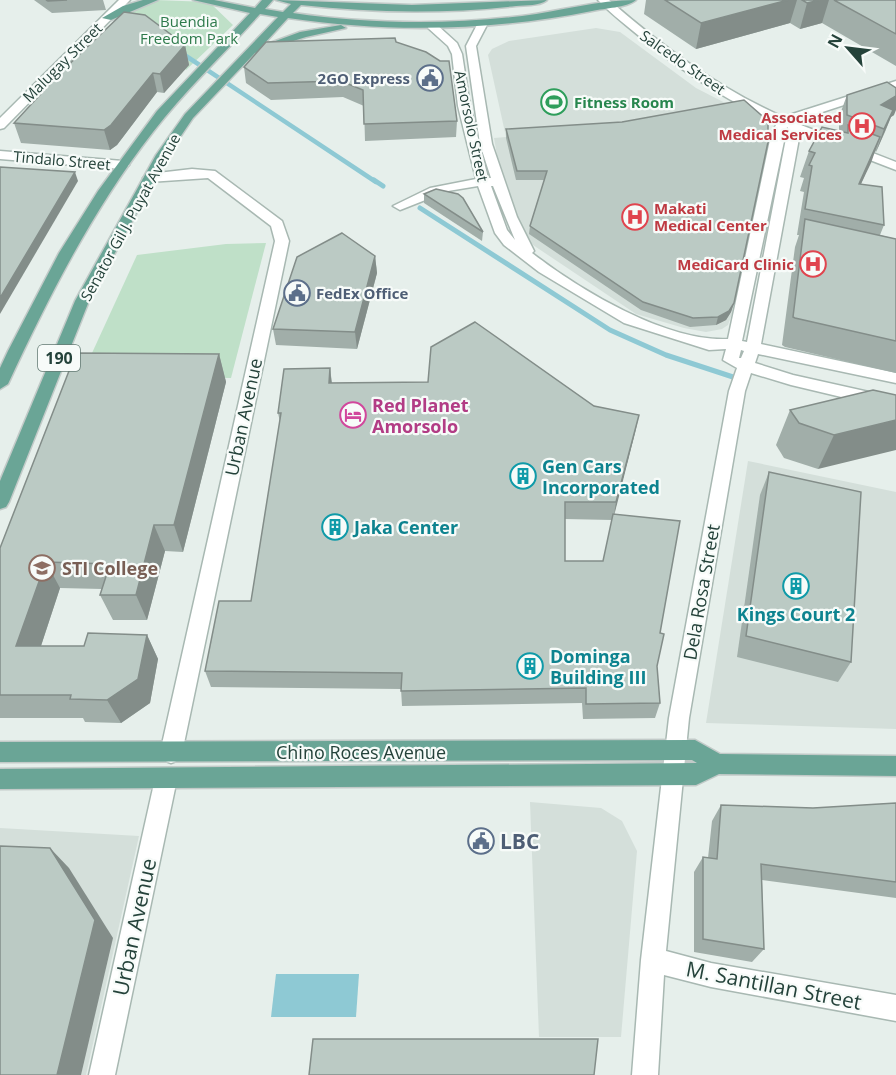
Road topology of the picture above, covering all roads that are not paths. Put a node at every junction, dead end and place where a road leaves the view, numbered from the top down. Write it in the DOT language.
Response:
graph roads {
  1 [pos="125,0"];
  2 [pos="153,0"];
  3 [pos="198,0"];
  4 [pos="268,0"];
  5 [pos="281,0"];
  6 [pos="339,0"];
  7 [pos="542,0"];
  8 [pos="299,1"];
  9 [pos="624,1"];
  10 [pos="606,2"];
  11 [pos="211,3"];
  12 [pos="358,9"];
  13 [pos="258,10"];
  14 [pos="286,15"];
  15 [pos="106,18"];
  16 [pos="483,23"];
  17 [pos="381,26"];
  18 [pos="432,26"];
  19 [pos="230,38"];
  20 [pos="238,62"];
  21 [pos="896,84"];
  22 [pos="871,92"];
  23 [pos="889,101"];
  24 [pos="790,121"];
  25 [pos="0,125"];
  26 [pos="0,154"];
  27 [pos="477,164"];
  28 [pos="123,165"];
  29 [pos="896,166"];
  30 [pos="149,178"];
  31 [pos="490,182"];
  32 [pos="450,184"];
  33 [pos="400,206"];
  34 [pos="735,344"];
  35 [pos="710,345"];
  36 [pos="754,349"];
  37 [pos="731,360"];
  38 [pos="747,366"];
  39 [pos="896,378"];
  40 [pos="0,384"];
  41 [pos="896,404"];
  42 [pos="0,502"];
  43 [pos="676,750"];
  44 [pos="0,752"];
  45 [pos="171,753"];
  46 [pos="717,764"];
  47 [pos="896,766"];
  48 [pos="673,775"];
  49 [pos="0,779"];
  50 [pos="165,779"];
  51 [pos="653,960"];
  52 [pos="896,1008"];
  53 [pos="102,1075"];
  54 [pos="645,1075"];
  1 -- 15 [label="street, Malugay Street"];
  2 -- 15 [label="main road"];
  3 -- 11 [label="main road"];
  4 -- 13 [label="main road, Senator Gil J. Puyat Avenue / 190"];
  5 -- 8 [label="main road"];
  6 -- 12 [label="main road"];
  7 -- 12 [label="main road"];
  8 -- 12 [label="main road"];
  8 -- 14 [label="main road, Senator Gil J. Puyat Avenue / 190"];
  9 -- 10 [label="main road"];
  9 -- 24 [label="street, Salcedo Street"];
  10 -- 16 [label="main road"];
  10 -- 24 [label="street, Salcedo Street"];
  11 -- 13 [label="main road"];
  11 -- 19 [label="main road"];
  13 -- 14 [label="main road"];
  13 -- 19 [label="main road, Senator Gil J. Puyat Avenue / 190"];
  14 -- 17 [label="main road"];
  14 -- 20 [label="main road, Senator Gil J. Puyat Avenue / 190"];
  15 -- 25 [label="street, Malugay Street"];
  16 -- 18 [label="main road"];
  16 -- 31 [label="street, Amorsolo Street"];
  17 -- 18 [label="main road"];
  17 -- 20 [label="main road"];
  18 -- 27 [label="street, Amorsolo Street"];
  19 -- 28 [label="main road, Senator Gil J. Puyat Avenue / 190"];
  20 -- 30 [label="main road, Senator Gil J. Puyat Avenue / 190"];
  21 -- 22 [label="street"];
  22 -- 23 [label="street"];
  22 -- 24 [label="street"];
  24 -- 29 [label="street, Salcedo Street"];
  24 -- 34 [label="street"];
  24 -- 36 [label="street, Dela Rosa Street"];
  26 -- 28 [label="street, Tindalo Street"];
  27 -- 31 [label="street, Amorsolo Street"];
  27 -- 32 [label="street"];
  28 -- 40 [label="main road, Senator Gil J. Puyat Avenue / 190"];
  30 -- 42 [label="main road, Senator Gil J. Puyat Avenue / 190"];
  30 -- 45 [label="street, Urban Avenue"];
  31 -- 32 [label="street"];
  31 -- 35 [label="street, Amorsolo Street"];
  32 -- 33 [label="street"];
  34 -- 35 [label="street, Amorsolo Street"];
  34 -- 36 [label="street, Amorsolo Street"];
  34 -- 37 [label="street"];
  35 -- 37 [label="street, Amorsolo Street"];
  36 -- 38 [label="street, Dela Rosa Street"];
  36 -- 39 [label="street, Amorsolo Street"];
  37 -- 38 [label="street, Amorsolo Street"];
  38 -- 41 [label="street, Amorsolo Street"];
  38 -- 43 [label="street, Dela Rosa Street"];
  43 -- 45 [label="main road, Chino Roces Avenue"];
  43 -- 46 [label="main road, Chino Roces Avenue"];
  43 -- 48 [label="street, Dela Rosa Street"];
  44 -- 45 [label="main road, Chino Roces Avenue"];
  46 -- 47 [label="main road, Chino Roces Avenue"];
  46 -- 48 [label="main road, Chino Roces Avenue"];
  48 -- 50 [label="main road, Chino Roces Avenue"];
  48 -- 51 [label="street, Dela Rosa Street"];
  49 -- 50 [label="main road, Chino Roces Avenue"];
  50 -- 53 [label="street, Urban Avenue"];
  51 -- 52 [label="street, M. Santillan Street"];
  51 -- 54 [label="street, Dela Rosa Street"];
}
